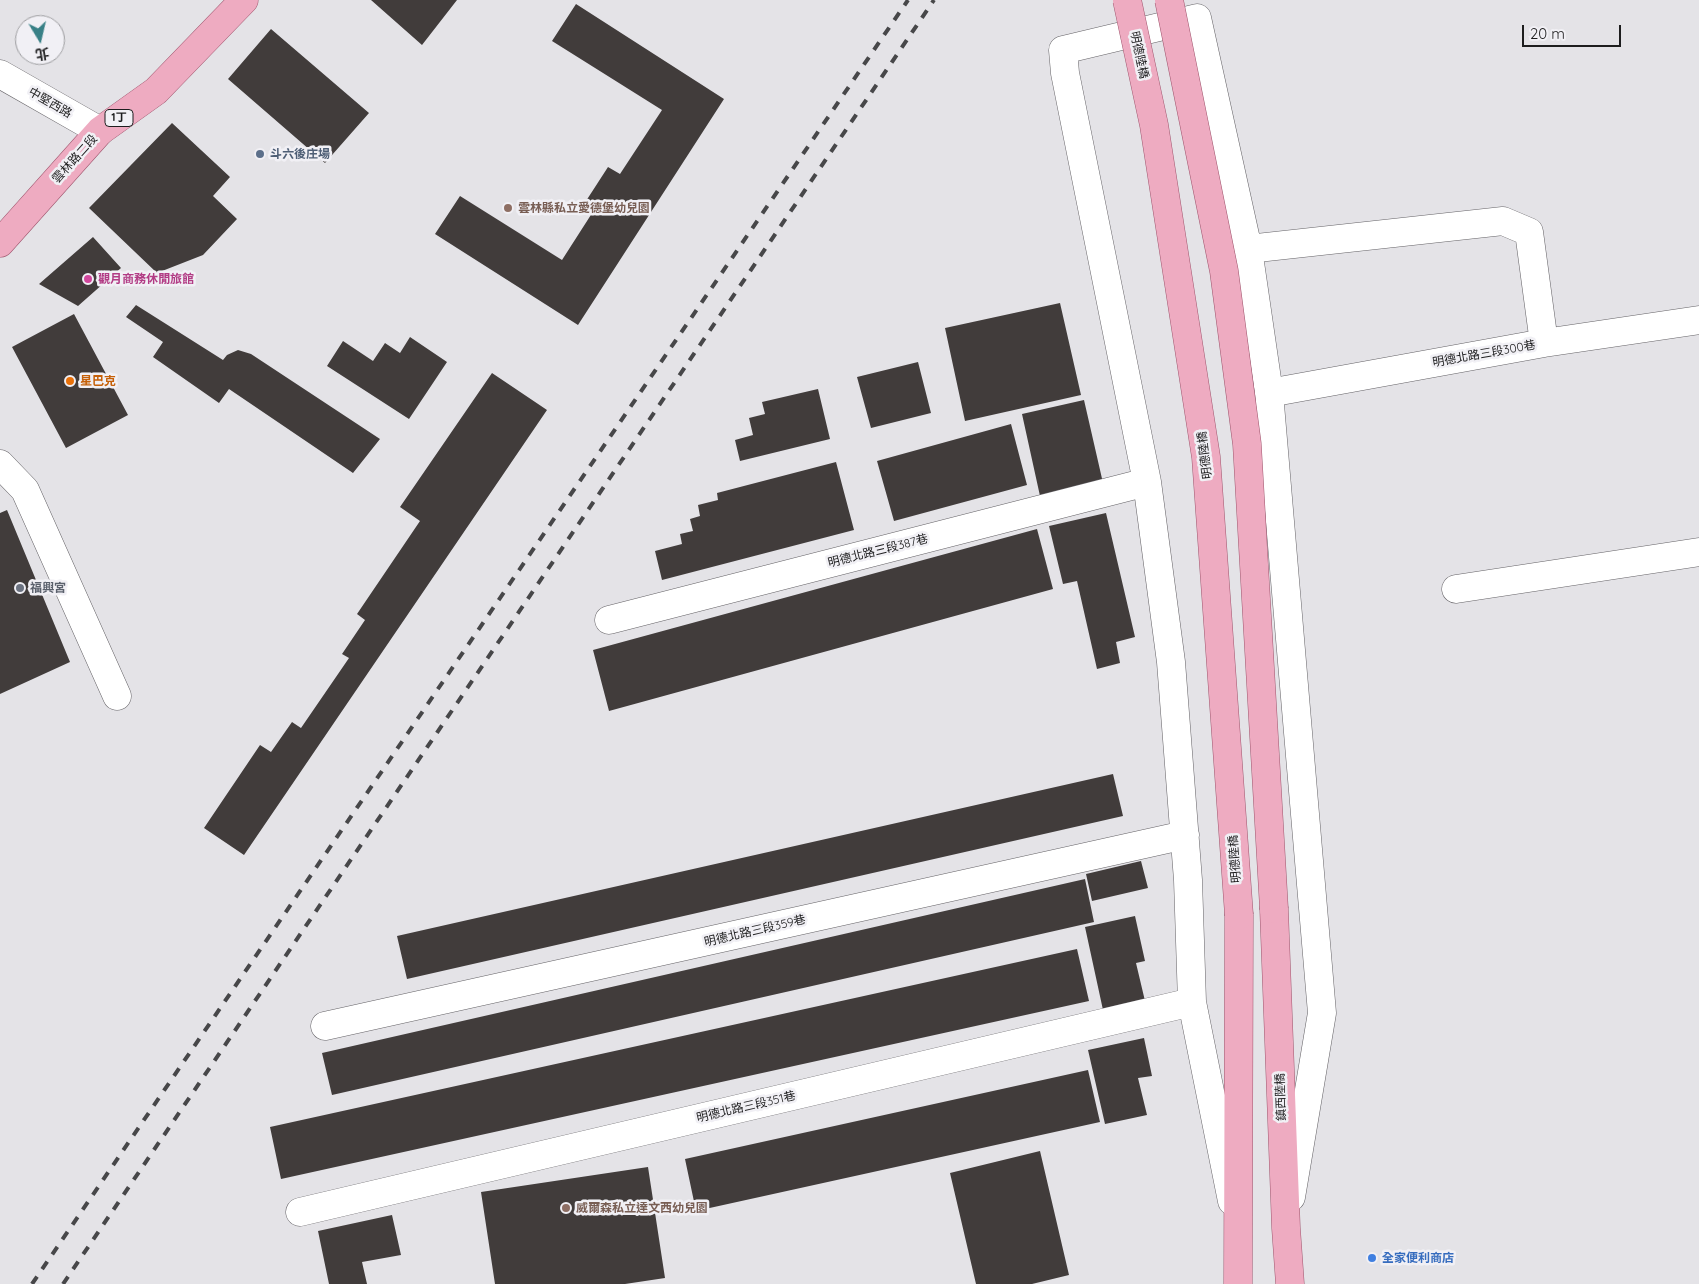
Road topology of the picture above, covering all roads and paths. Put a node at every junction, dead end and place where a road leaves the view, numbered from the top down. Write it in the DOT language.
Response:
graph roads {
  1 [pos="244,0"];
  2 [pos="1127,0"];
  3 [pos="1170,0"];
  4 [pos="0,74"];
  5 [pos="100,131"];
  6 [pos="0,243"];
  7 [pos="1248,249"];
  8 [pos="1699,320"];
  9 [pos="1544,343"];
  10 [pos="1269,393"];
  11 [pos="0,464"];
  12 [pos="1147,482"];
  13 [pos="1699,552"];
  14 [pos="1456,589"];
  15 [pos="610,620"];
  16 [pos="117,696"];
  17 [pos="1184,835"];
  18 [pos="1192,1002"];
  19 [pos="325,1026"];
  20 [pos="300,1212"];
  21 [pos="1286,1228"];
  22 [pos="1239,1236"];
  23 [pos="1238,1284"];
  24 [pos="1290,1284"];
  1 -- 5 [label="main road, 雲林路二段 / 1丁"];
  2 -- 22 [label="main road, 明德陸橋, bridge"];
  3 -- 21 [label="main road, 鎮西陸橋, bridge"];
  4 -- 5 [label="street, 中堅西路"];
  5 -- 6 [label="main road, 雲林路二段 / 1丁"];
  7 -- 9 [label="street"];
  7 -- 10 [label="street"];
  7 -- 12 [label="street"];
  8 -- 9 [label="street, 明德北路三段300巷"];
  9 -- 10 [label="street, 明德北路三段300巷"];
  10 -- 21 [label="street"];
  11 -- 16 [label="street"];
  12 -- 15 [label="street, 明德北路三段387巷"];
  12 -- 17 [label="street"];
  13 -- 14 [label="street"];
  17 -- 18 [label="street"];
  17 -- 19 [label="street, 明德北路三段359巷"];
  18 -- 20 [label="street, 明德北路三段351巷"];
  18 -- 22 [label="street"];
  21 -- 24 [label="main road, 鎮西陸橋"];
  22 -- 23 [label="main road"];
}
